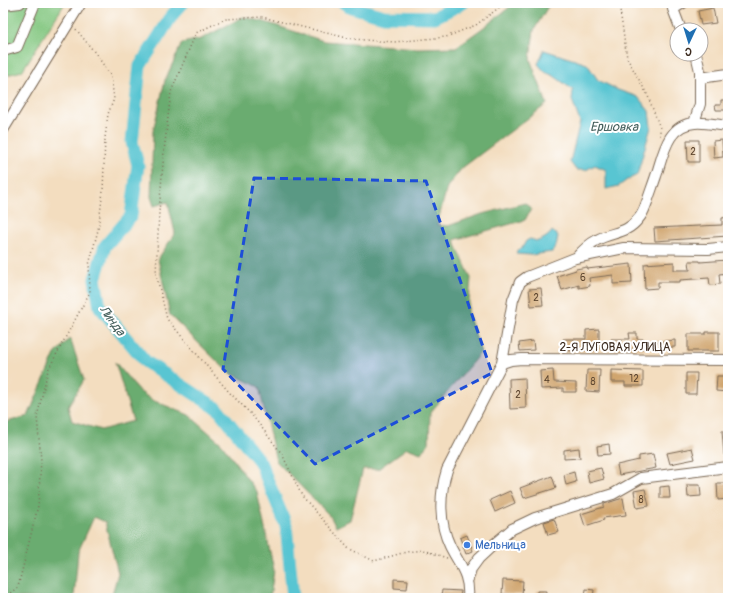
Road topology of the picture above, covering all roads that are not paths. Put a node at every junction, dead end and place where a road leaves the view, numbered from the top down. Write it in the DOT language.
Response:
graph roads {
  1 [pos="20,3"];
  2 [pos="35,3"];
  3 [pos="81,3"];
  4 [pos="683,3"];
  5 [pos="3,5"];
  6 [pos="678,22"];
  7 [pos="3,51"];
  8 [pos="697,62"];
  9 [pos="728,74"];
  10 [pos="700,78"];
  11 [pos="694,123"];
  12 [pos="728,126"];
  13 [pos="3,130"];
  14 [pos="728,247"];
  15 [pos="575,258"];
  16 [pos="728,360"];
  17 [pos="502,363"];
  18 [pos="728,467"];
  19 [pos="468,579"];
  20 [pos="468,598"];
  1 -- 5 [label="street"];
  2 -- 7 [label="street"];
  3 -- 13 [label="street"];
  4 -- 6 [label="street"];
  8 -- 10 [label="street"];
  9 -- 10 [label="street"];
  10 -- 11 [label="street"];
  11 -- 12 [label="street"];
  11 -- 15 [label="street"];
  14 -- 15 [label="street"];
  15 -- 17 [label="street"];
  16 -- 17 [label="street, 2-Я ЛУГОВАЯ УЛИЦА"];
  17 -- 19 [label="street"];
  18 -- 19 [label="street"];
  19 -- 20 [label="street"];
}
